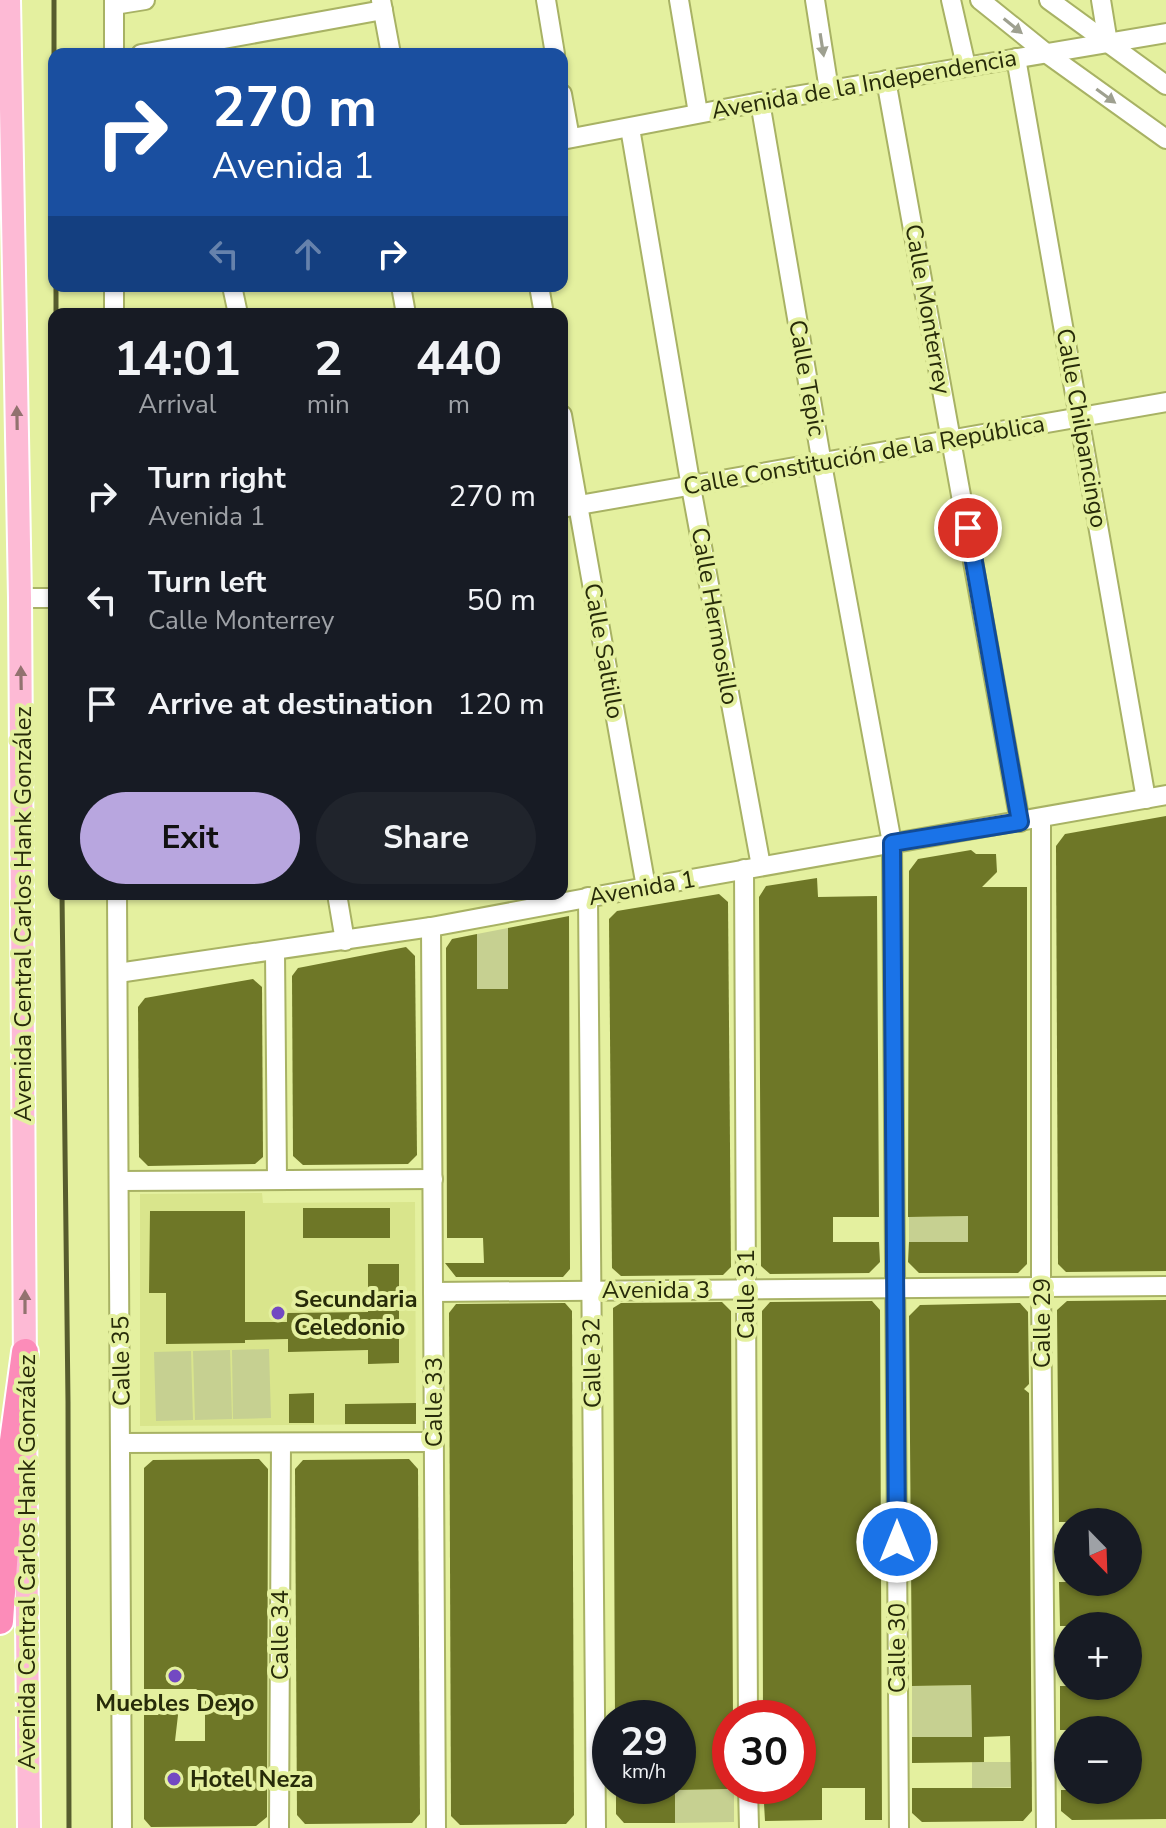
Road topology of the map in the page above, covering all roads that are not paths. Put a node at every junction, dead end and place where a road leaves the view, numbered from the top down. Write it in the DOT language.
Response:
graph roads {
  1 [pos="9,0"];
  2 [pos="145,0"];
  3 [pos="546,0"];
  4 [pos="679,0"];
  5 [pos="815,0"];
  6 [pos="951,0"];
  7 [pos="980,0"];
  8 [pos="1049,0"];
  9 [pos="1101,0"];
  10 [pos="114,3"];
  11 [pos="382,5"];
  12 [pos="1166,33"];
  13 [pos="1108,43"];
  14 [pos="114,48"];
  15 [pos="171,48"];
  16 [pos="390,48"];
  17 [pos="554,48"];
  18 [pos="1046,53"];
  19 [pos="1016,58"];
  20 [pos="966,66"];
  21 [pos="886,80"];
  22 [pos="1166,85"];
  23 [pos="829,90"];
  24 [pos="760,102"];
  25 [pos="698,113"];
  26 [pos="630,128"];
  27 [pos="568,139"];
  28 [pos="1166,139"];
  29 [pos="1166,402"];
  30 [pos="1081,417"];
  31 [pos="952,440"];
  32 [pos="822,464"];
  33 [pos="568,483"];
  34 [pos="691,487"];
  35 [pos="570,506"];
  36 [pos="20,598"];
  37 [pos="48,598"];
  38 [pos="1166,795"];
  39 [pos="1146,799"];
  40 [pos="1041,818"];
  41 [pos="1020,822"];
  42 [pos="892,843"];
  43 [pos="752,868"];
  44 [pos="646,887"];
  45 [pos="588,897"];
  46 [pos="568,899"];
  47 [pos="117,900"];
  48 [pos="338,900"];
  49 [pos="549,900"];
  50 [pos="510,903"];
  51 [pos="431,927"];
  52 [pos="345,941"];
  53 [pos="275,952"];
  54 [pos="118,973"];
  55 [pos="277,1179"];
  56 [pos="433,1179"];
  57 [pos="119,1181"];
  58 [pos="1041,1286"];
  59 [pos="1166,1286"];
  60 [pos="895,1288"];
  61 [pos="746,1289"];
  62 [pos="591,1290"];
  63 [pos="433,1292"];
  64 [pos="25,1352"];
  65 [pos="434,1442"];
  66 [pos="122,1443"];
  67 [pos="281,1443"];
  68 [pos="0,1621"];
  69 [pos="748,1700"];
  70 [pos="748,1804"];
  71 [pos="29,1828"];
  72 [pos="122,1828"];
  73 [pos="279,1828"];
  74 [pos="436,1828"];
  75 [pos="596,1828"];
  76 [pos="749,1828"];
  77 [pos="899,1828"];
  78 [pos="1046,1828"];
  36 -- 1 [label="main road, Avenida Central Carlos Hank González, one-way"];
  2 -- 10 [label="street"];
  3 -- 17 [label="street"];
  4 -- 25 [label="street"];
  5 -- 23 [label="street, one-way"];
  6 -- 20 [label="street"];
  7 -- 18 [label="street, one-way"];
  8 -- 13 [label="street"];
  9 -- 13 [label="street"];
  10 -- 14 [label="street"];
  11 -- 15 [label="street"];
  11 -- 16 [label="street"];
  12 -- 13 [label="street, Avenida de la Independencia"];
  13 -- 18 [label="street, Avenida de la Independencia"];
  13 -- 22 [label="street"];
  18 -- 19 [label="street, Avenida de la Independencia"];
  18 -- 28 [label="street, one-way"];
  19 -- 20 [label="street, Avenida de la Independencia"];
  19 -- 30 [label="street, Calle Chilpancingo"];
  20 -- 21 [label="street, Avenida de la Independencia"];
  21 -- 23 [label="street, Avenida de la Independencia"];
  21 -- 31 [label="street, Calle Monterrey"];
  23 -- 24 [label="street, Avenida de la Independencia"];
  24 -- 25 [label="street, Avenida de la Independencia"];
  24 -- 32 [label="street, Calle Tepic"];
  25 -- 26 [label="street, Avenida de la Independencia"];
  26 -- 27 [label="street, Avenida de la Independencia"];
  26 -- 34 [label="street, Calle Hermosillo"];
  29 -- 30 [label="street, Calle Constitución de la República"];
  30 -- 31 [label="street, Calle Constitución de la República"];
  30 -- 39 [label="street, Calle Chilpancingo"];
  31 -- 32 [label="street, Calle Constitución de la República"];
  31 -- 41 [label="street, Calle Monterrey"];
  32 -- 34 [label="street, Calle Constitución de la República"];
  32 -- 42 [label="street, Calle Tepic"];
  33 -- 35 [label="street, Calle Saltillo"];
  34 -- 35 [label="street, Calle Constitución de la República"];
  34 -- 43 [label="street, Calle Hermosillo"];
  35 -- 44 [label="street, Calle Saltillo"];
  36 -- 37 [label="street"];
  64 -- 36 [label="main road, Avenida Central Carlos Hank González, one-way"];
  38 -- 39 [label="street, Avenida 1"];
  39 -- 40 [label="street, Avenida 1"];
  40 -- 41 [label="street, Avenida 1"];
  40 -- 58 [label="street, Calle 29"];
  41 -- 42 [label="street, Avenida 1"];
  42 -- 43 [label="street, Avenida 1"];
  42 -- 60 [label="street, Calle 30"];
  43 -- 44 [label="street, Avenida 1"];
  43 -- 61 [label="street, Calle 31"];
  44 -- 45 [label="street, Avenida 1"];
  45 -- 46 [label="street, Avenida 1"];
  45 -- 62 [label="street, Calle 32"];
  47 -- 54 [label="street, Calle 35"];
  48 -- 52 [label="street"];
  49 -- 50 [label="street, Avenida 1"];
  50 -- 51 [label="street, Avenida 1"];
  51 -- 52 [label="street, Avenida 1"];
  51 -- 56 [label="street, Calle 33"];
  52 -- 53 [label="street, Avenida 1"];
  53 -- 54 [label="street, Avenida 1"];
  53 -- 55 [label="street"];
  54 -- 57 [label="street, Calle 35"];
  55 -- 56 [label="street"];
  55 -- 57 [label="street"];
  56 -- 63 [label="street, Calle 33"];
  57 -- 66 [label="street, Calle 35"];
  58 -- 59 [label="street, Avenida 3"];
  58 -- 60 [label="street, Avenida 3"];
  58 -- 78 [label="street, Calle 29"];
  60 -- 61 [label="street, Avenida 3"];
  60 -- 77 [label="street, Calle 30"];
  61 -- 62 [label="street, Avenida 3"];
  61 -- 69 [label="street, Calle 31"];
  62 -- 63 [label="street, Avenida 3"];
  62 -- 75 [label="street, Calle 32"];
  63 -- 65 [label="street, Calle 33"];
  64 -- 68 [label="highway"];
  64 -- 71 [label="main road, Avenida Central Carlos Hank González"];
  65 -- 67 [label="street"];
  65 -- 74 [label="street, Calle 33"];
  66 -- 67 [label="street"];
  66 -- 72 [label="street, Calle 35"];
  67 -- 73 [label="street, Calle 34"];
  70 -- 76 [label="street"];
}
